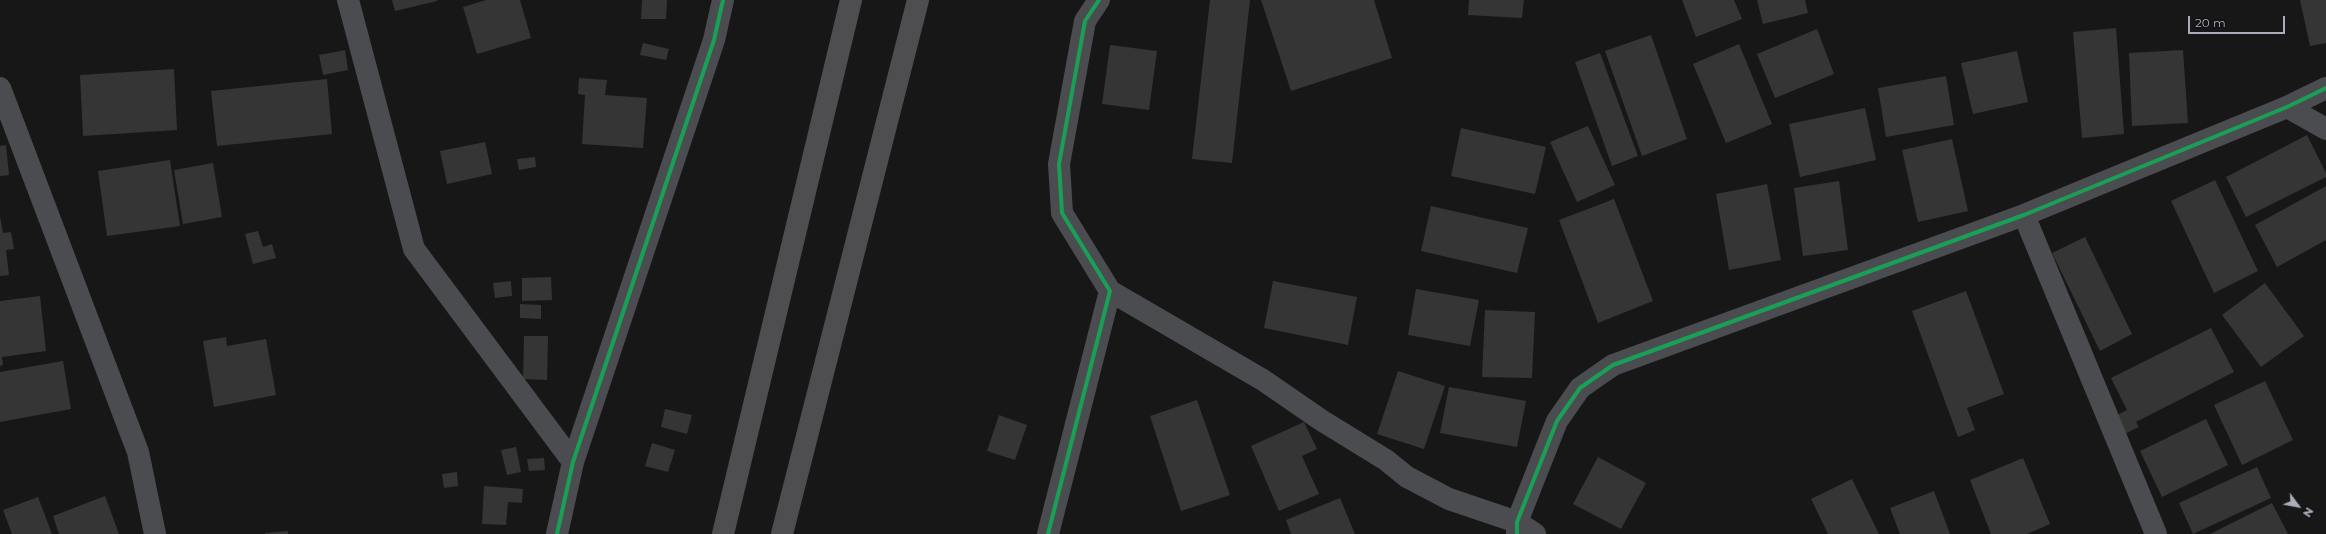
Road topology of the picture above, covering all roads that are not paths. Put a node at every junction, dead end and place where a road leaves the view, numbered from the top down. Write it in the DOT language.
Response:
graph roads {
  1 [pos="348,0"];
  2 [pos="723,0"];
  3 [pos="851,0"];
  4 [pos="918,0"];
  5 [pos="1099,0"];
  6 [pos="0,88"];
  7 [pos="2326,88"];
  8 [pos="2287,107"];
  9 [pos="2326,128"];
  10 [pos="2024,214"];
  11 [pos="1110,291"];
  12 [pos="573,462"];
  13 [pos="1523,530"];
  14 [pos="155,534"];
  15 [pos="557,534"];
  16 [pos="723,534"];
  17 [pos="782,534"];
  18 [pos="1048,534"];
  19 [pos="2155,534"];
  1 -- 12 [label="street"];
  2 -- 12 [label="street"];
  3 -- 16 [label="highway"];
  4 -- 17 [label="highway"];
  5 -- 11 [label="street"];
  6 -- 14 [label="street"];
  7 -- 8 [label="street"];
  8 -- 9 [label="street"];
  8 -- 10 [label="street"];
  10 -- 13 [label="street"];
  10 -- 19 [label="street"];
  11 -- 13 [label="street"];
  11 -- 18 [label="street"];
  12 -- 15 [label="street"];
}
